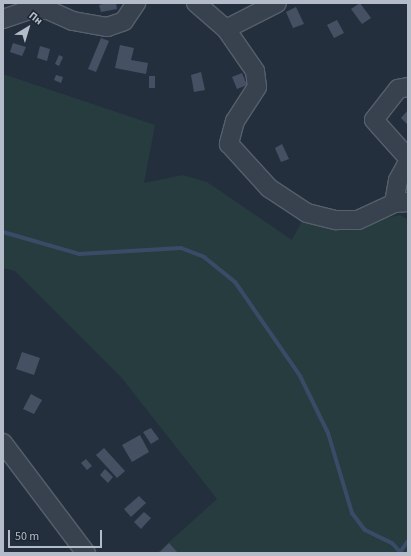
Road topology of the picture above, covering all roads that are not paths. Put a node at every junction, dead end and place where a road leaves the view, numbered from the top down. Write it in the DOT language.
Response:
graph roads {
  1 [pos="136,3"];
  2 [pos="196,3"];
  3 [pos="276,3"];
  4 [pos="49,6"];
  5 [pos="3,19"];
  6 [pos="226,29"];
  7 [pos="408,87"];
  8 [pos="408,158"];
  9 [pos="408,162"];
  10 [pos="401,202"];
  11 [pos="3,443"];
  12 [pos="86,553"];
  1 -- 4 [label="street"];
  2 -- 6 [label="street"];
  3 -- 6 [label="street"];
  4 -- 5 [label="street"];
  6 -- 10 [label="street"];
  7 -- 8 [label="street"];
  9 -- 10 [label="street"];
  11 -- 12 [label="street"];
}
